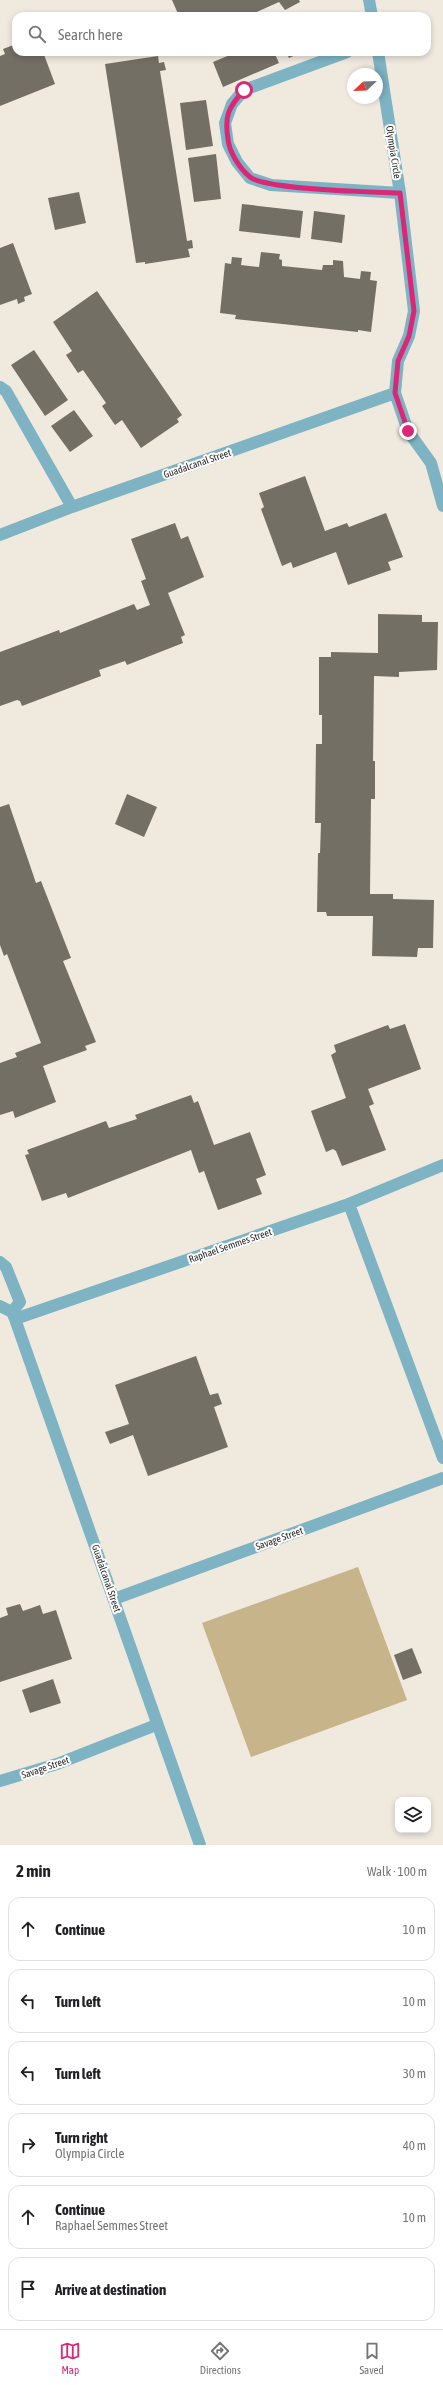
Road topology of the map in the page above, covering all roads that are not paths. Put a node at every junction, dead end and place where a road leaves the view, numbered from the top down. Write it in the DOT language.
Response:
graph roads {
  1 [pos="369,0"];
  2 [pos="371,12"];
  3 [pos="337,56"];
  4 [pos="379,56"];
  5 [pos="400,193"];
  6 [pos="0,387"];
  7 [pos="395,393"];
  8 [pos="443,506"];
  9 [pos="72,507"];
  10 [pos="0,535"];
  11 [pos="443,1165"];
  12 [pos="349,1204"];
  13 [pos="0,1262"];
  14 [pos="0,1306"];
  15 [pos="13,1316"];
  16 [pos="443,1458"];
  17 [pos="443,1478"];
  18 [pos="114,1599"];
  19 [pos="156,1725"];
  20 [pos="0,1781"];
  21 [pos="200,1845"];
  1 -- 2 [label="street"];
  3 -- 5 [label="street"];
  4 -- 5 [label="street, Olympia Circle"];
  5 -- 7 [label="street, Olympia Circle"];
  6 -- 9 [label="street"];
  7 -- 8 [label="street"];
  7 -- 9 [label="street, Guadalcanal Street"];
  9 -- 10 [label="street, Guadalcanal Street"];
  11 -- 12 [label="street, Raphael Semmes Street"];
  12 -- 15 [label="street, Raphael Semmes Street"];
  12 -- 16 [label="street"];
  13 -- 15 [label="street"];
  14 -- 15 [label="street"];
  15 -- 18 [label="street, Guadalcanal Street"];
  17 -- 18 [label="street, Savage Street"];
  18 -- 19 [label="street, Guadalcanal Street"];
  19 -- 20 [label="street, Savage Street"];
  19 -- 21 [label="street, Guadalcanal Street"];
}
